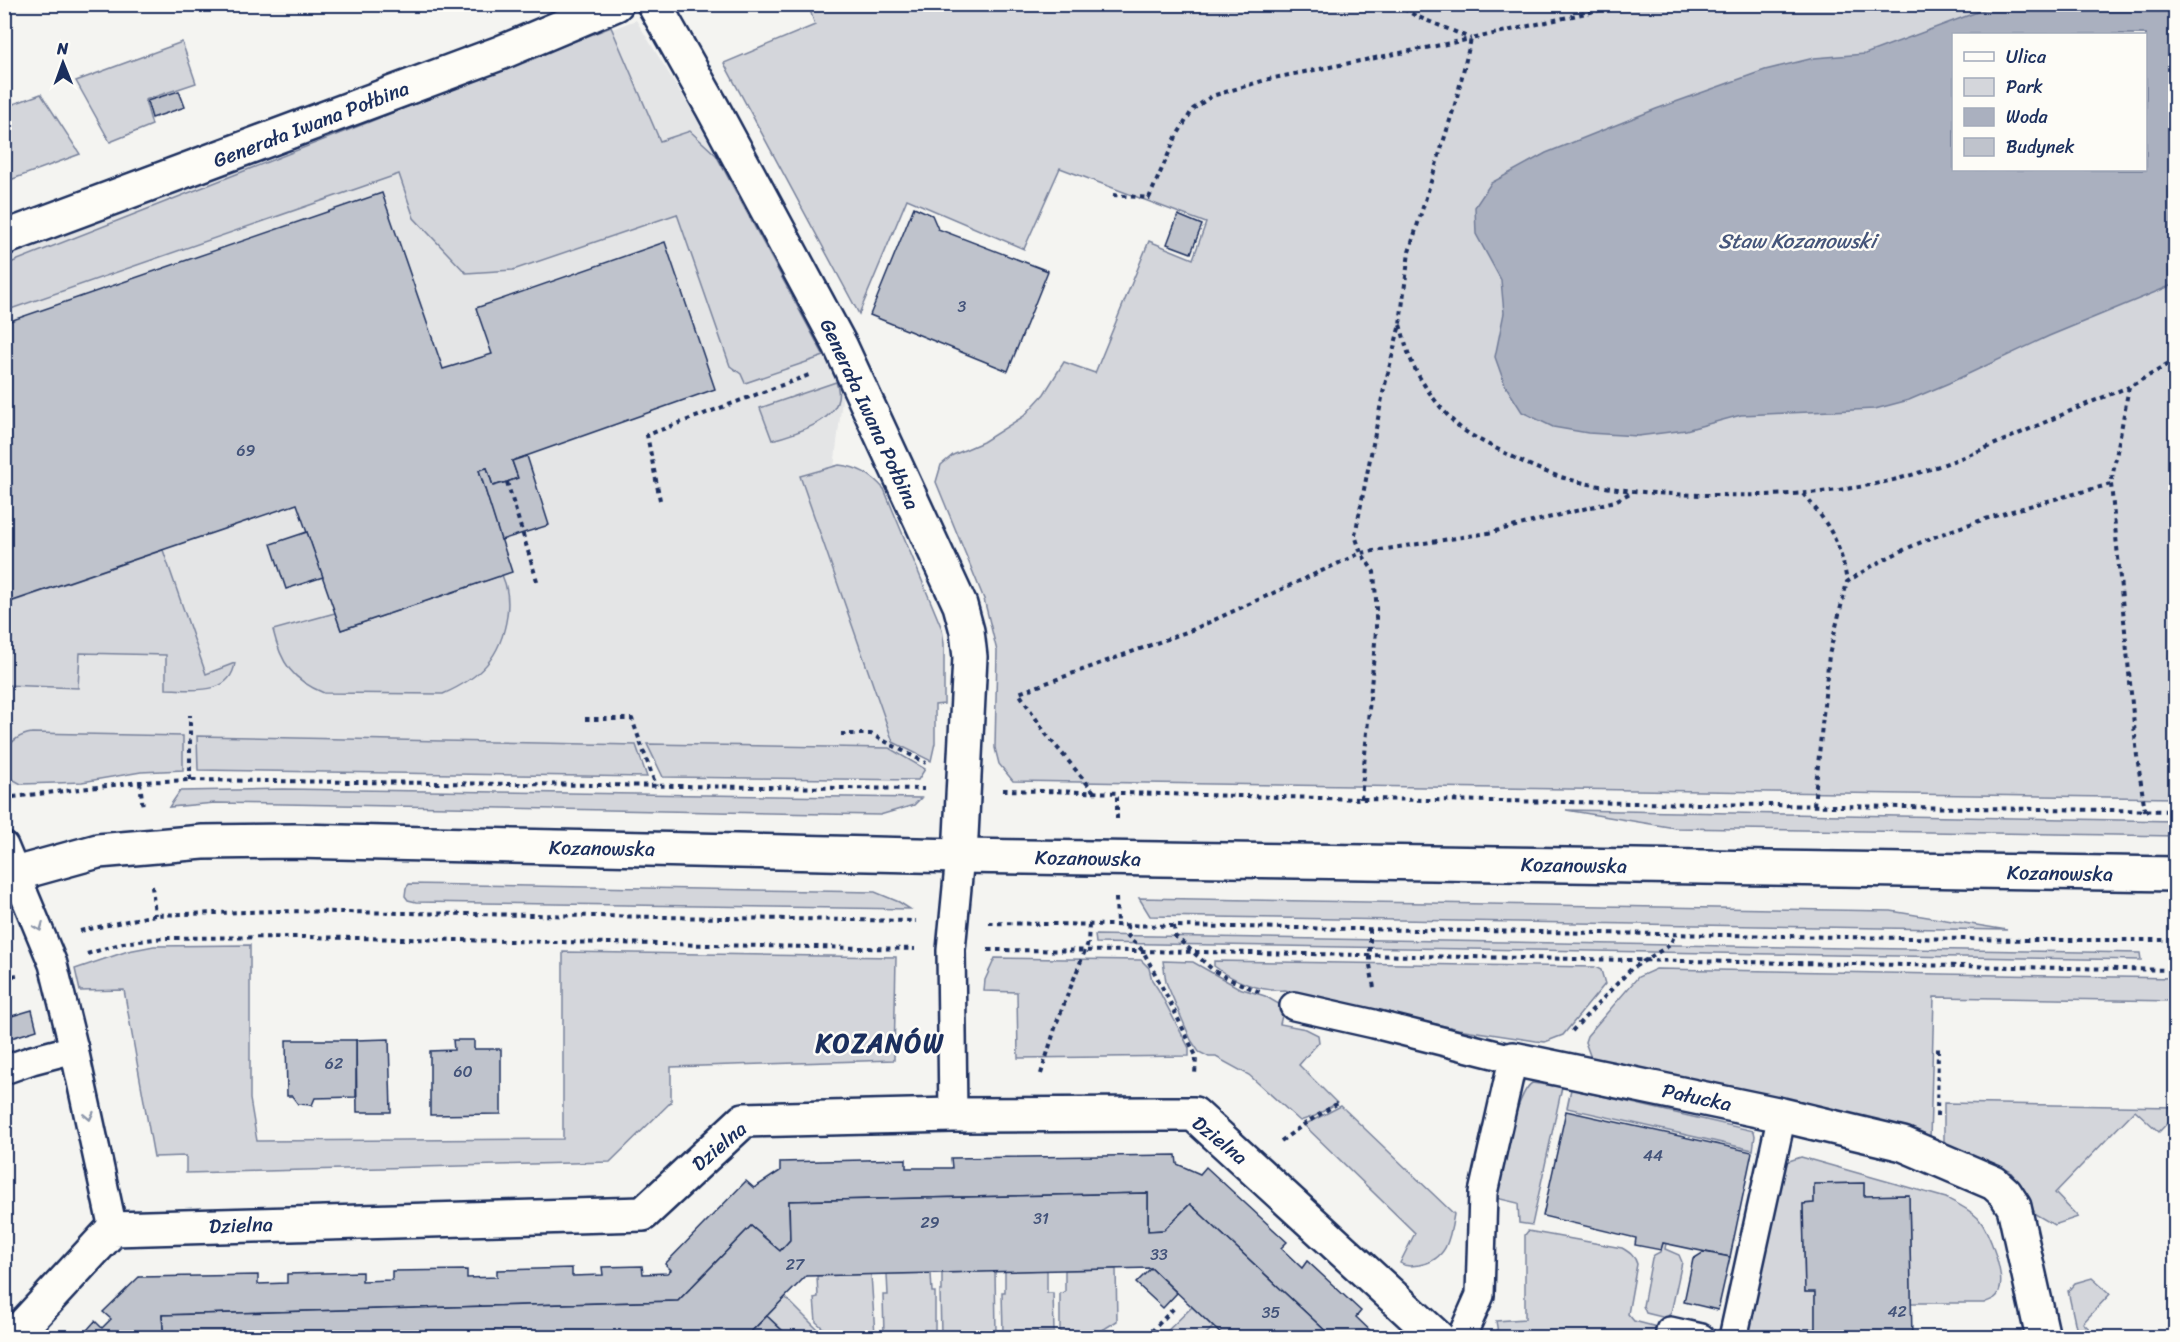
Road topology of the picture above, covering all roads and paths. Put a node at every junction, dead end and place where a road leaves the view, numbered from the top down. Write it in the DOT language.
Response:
graph roads {
  1 [pos="616,4"];
  2 [pos="654,4"];
  3 [pos="1396,4"];
  4 [pos="1588,4"];
  5 [pos="1626,4"];
  6 [pos="1588,12"];
  7 [pos="1471,39"];
  8 [pos="1113,195"];
  9 [pos="4,238"];
  10 [pos="1400,324"];
  11 [pos="846,359"];
  12 [pos="2175,360"];
  13 [pos="2129,387"];
  14 [pos="507,482"];
  15 [pos="2111,484"];
  16 [pos="1633,492"];
  17 [pos="1803,494"];
  18 [pos="660,500"];
  19 [pos="1361,553"];
  20 [pos="1847,582"];
  21 [pos="538,584"];
  22 [pos="190,715"];
  23 [pos="585,719"];
  24 [pos="841,734"];
  25 [pos="934,768"];
  26 [pos="190,780"];
  27 [pos="140,782"];
  28 [pos="656,786"];
  29 [pos="929,789"];
  30 [pos="992,790"];
  31 [pos="1094,793"];
  32 [pos="1117,793"];
  33 [pos="4,798"];
  34 [pos="1361,799"];
  35 [pos="1814,805"];
  36 [pos="2145,811"];
  37 [pos="2175,811"];
  38 [pos="144,812"];
  39 [pos="1117,826"];
  40 [pos="960,856"];
  41 [pos="8,866"];
  42 [pos="2175,874"];
  43 [pos="151,883"];
  44 [pos="1116,894"];
  45 [pos="155,915"];
  46 [pos="926,922"];
  47 [pos="982,923"];
  48 [pos="1089,924"];
  49 [pos="1117,924"];
  50 [pos="1127,925"];
  51 [pos="1174,926"];
  52 [pos="1370,929"];
  53 [pos="74,932"];
  54 [pos="1675,934"];
  55 [pos="2175,940"];
  56 [pos="951,950"];
  57 [pos="1085,951"];
  58 [pos="1143,951"];
  59 [pos="1195,952"];
  60 [pos="81,956"];
  61 [pos="1370,956"];
  62 [pos="1644,961"];
  63 [pos="1370,965"];
  64 [pos="2175,969"];
  65 [pos="1294,1006"];
  66 [pos="1938,1047"];
  67 [pos="74,1049"];
  68 [pos="1513,1059"];
  69 [pos="1546,1065"];
  70 [pos="4,1070"];
  71 [pos="1338,1103"];
  72 [pos="1194,1114"];
  73 [pos="953,1115"];
  74 [pos="1029,1115"];
  75 [pos="1782,1115"];
  76 [pos="1277,1144"];
  77 [pos="1936,1156"];
  78 [pos="113,1228"];
  79 [pos="1176,1306"];
  80 [pos="1218,1330"];
  81 [pos="1670,1330"];
  82 [pos="12,1338"];
  83 [pos="1145,1338"];
  84 [pos="1211,1338"];
  85 [pos="1438,1338"];
  86 [pos="1461,1338"];
  87 [pos="1701,1338"];
  88 [pos="1733,1338"];
  89 [pos="2043,1338"];
  1 -- 9 [label="street, Generała Iwana Połbina"];
  2 -- 11 [label="street, Generała Iwana Połbina"];
  3 -- 7 [label="path"];
  4 -- 6 [label="path"];
  5 -- 6 [label="path"];
  6 -- 7 [label="path"];
  7 -- 8 [label="path"];
  7 -- 10 [label="path"];
  10 -- 16 [label="path"];
  10 -- 19 [label="path"];
  11 -- 18 [label="path"];
  11 -- 40 [label="street, Generała Iwana Połbina"];
  12 -- 13 [label="path"];
  13 -- 15 [label="path"];
  13 -- 17 [label="path"];
  14 -- 21 [label="path"];
  15 -- 20 [label="path"];
  15 -- 36 [label="path"];
  16 -- 17 [label="path"];
  16 -- 19 [label="path"];
  17 -- 20 [label="path"];
  19 -- 31 [label="path"];
  19 -- 34 [label="path"];
  20 -- 35 [label="path"];
  22 -- 26 [label="path"];
  23 -- 28 [label="path"];
  24 -- 25 [label="path"];
  26 -- 27 [label="path"];
  26 -- 28 [label="path"];
  27 -- 33 [label="path"];
  27 -- 38 [label="path"];
  28 -- 29 [label="path"];
  30 -- 31 [label="path"];
  31 -- 32 [label="path"];
  32 -- 34 [label="path"];
  32 -- 39 [label="path"];
  34 -- 35 [label="path"];
  35 -- 36 [label="path"];
  36 -- 37 [label="path"];
  40 -- 41 [label="street, Kozanowska"];
  40 -- 42 [label="street, Kozanowska"];
  40 -- 56 [label="lane"];
  41 -- 67 [label="lane, one-way"];
  43 -- 45 [label="path"];
  44 -- 49 [label="path"];
  45 -- 46 [label="path"];
  45 -- 53 [label="path"];
  47 -- 48 [label="path"];
  48 -- 49 [label="path"];
  48 -- 57 [label="path"];
  49 -- 50 [label="path"];
  50 -- 51 [label="path"];
  50 -- 58 [label="path"];
  51 -- 52 [label="path"];
  51 -- 59 [label="path"];
  52 -- 54 [label="path"];
  52 -- 61 [label="path"];
  54 -- 55 [label="path"];
  54 -- 62 [label="path"];
  56 -- 57 [label="path"];
  56 -- 60 [label="path"];
  56 -- 73 [label="lane"];
  57 -- 58 [label="path"];
  57 -- 74 [label="path"];
  58 -- 59 [label="path"];
  58 -- 72 [label="path"];
  59 -- 61 [label="path"];
  59 -- 65 [label="path"];
  61 -- 62 [label="path"];
  61 -- 63 [label="path"];
  62 -- 64 [label="path"];
  62 -- 69 [label="path"];
  65 -- 68 [label="lane"];
  66 -- 77 [label="path"];
  67 -- 70 [label="lane"];
  67 -- 78 [label="lane, one-way"];
  68 -- 69 [label="street, Pałucka"];
  68 -- 86 [label="lane"];
  69 -- 75 [label="street, Pałucka"];
  71 -- 76 [label="path"];
  72 -- 74 [label="street, Dzielna"];
  72 -- 85 [label="street, Dzielna"];
  73 -- 74 [label="street, Dzielna"];
  73 -- 78 [label="street, Dzielna"];
  75 -- 77 [label="street, Pałucka"];
  75 -- 88 [label="lane"];
  77 -- 89 [label="street, Pałucka"];
  78 -- 82 [label="street"];
  79 -- 83 [label="path"];
  80 -- 84 [label="path"];
  81 -- 87 [label="lane"];
}
